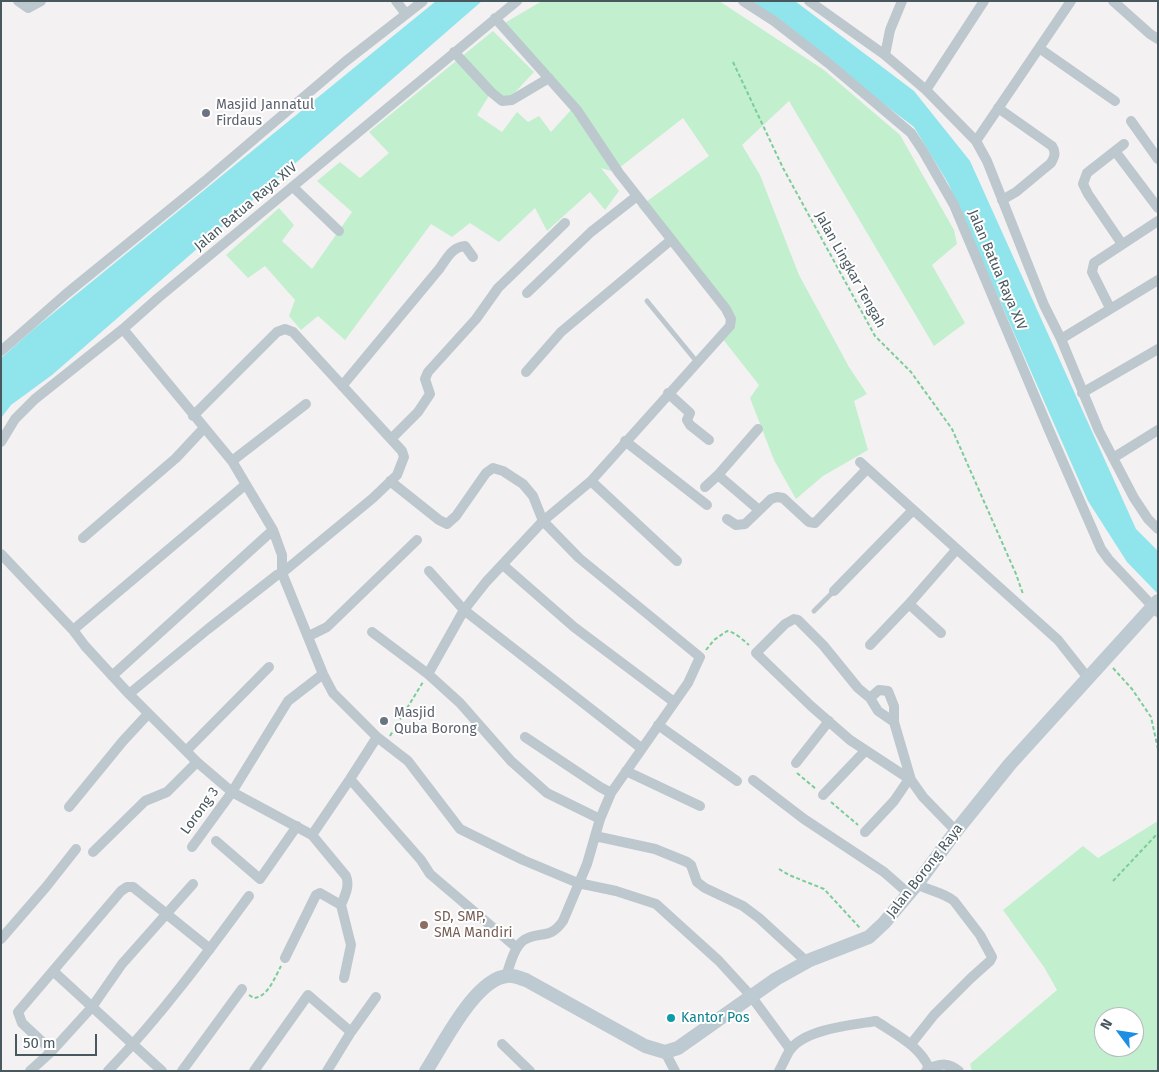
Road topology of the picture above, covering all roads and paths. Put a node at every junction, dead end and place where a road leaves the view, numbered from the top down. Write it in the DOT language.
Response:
graph roads {
  1 [pos="18,1"];
  2 [pos="41,1"];
  3 [pos="396,1"];
  4 [pos="423,1"];
  5 [pos="517,1"];
  6 [pos="743,1"];
  7 [pos="809,1"];
  8 [pos="902,1"];
  9 [pos="984,1"];
  10 [pos="1071,1"];
  11 [pos="1113,1"];
  12 [pos="406,14"];
  13 [pos="495,18"];
  14 [pos="1158,39"];
  15 [pos="1039,48"];
  16 [pos="454,52"];
  17 [pos="885,55"];
  18 [pos="733,62"];
  19 [pos="549,78"];
  20 [pos="926,90"];
  21 [pos="1114,101"];
  22 [pos="998,108"];
  23 [pos="1131,121"];
  24 [pos="976,141"];
  25 [pos="1158,159"];
  26 [pos="293,187"];
  27 [pos="637,196"];
  28 [pos="1002,200"];
  29 [pos="1158,208"];
  30 [pos="1158,221"];
  31 [pos="564,223"];
  32 [pos="339,231"];
  33 [pos="671,240"];
  34 [pos="1122,244"];
  35 [pos="474,256"];
  36 [pos="1158,280"];
  37 [pos="527,293"];
  38 [pos="647,301"];
  39 [pos="1110,308"];
  40 [pos="123,329"];
  41 [pos="1061,339"];
  42 [pos="1158,349"];
  43 [pos="1,351"];
  44 [pos="697,362"];
  45 [pos="526,372"];
  46 [pos="342,386"];
  47 [pos="1082,393"];
  48 [pos="668,394"];
  49 [pos="306,404"];
  50 [pos="193,416"];
  51 [pos="204,428"];
  52 [pos="758,429"];
  53 [pos="1158,430"];
  54 [pos="391,439"];
  55 [pos="709,440"];
  56 [pos="626,441"];
  57 [pos="1,442"];
  58 [pos="1113,458"];
  59 [pos="232,461"];
  60 [pos="718,475"];
  61 [pos="591,480"];
  62 [pos="390,481"];
  63 [pos="245,485"];
  64 [pos="705,487"];
  65 [pos="707,505"];
  66 [pos="759,510"];
  67 [pos="913,510"];
  68 [pos="728,519"];
  69 [pos="543,521"];
  70 [pos="1158,529"];
  71 [pos="273,530"];
  72 [pos="82,538"];
  73 [pos="417,540"];
  74 [pos="956,550"];
  75 [pos="1,554"];
  76 [pos="677,561"];
  77 [pos="503,564"];
  78 [pos="429,571"];
  79 [pos="282,573"];
  80 [pos="834,591"];
  81 [pos="909,604"];
  82 [pos="1156,606"];
  83 [pos="464,610"];
  84 [pos="814,610"];
  85 [pos="1027,613"];
  86 [pos="73,630"];
  87 [pos="372,632"];
  88 [pos="941,633"];
  89 [pos="309,636"];
  90 [pos="870,645"];
  91 [pos="756,653"];
  92 [pos="700,658"];
  93 [pos="1104,659"];
  94 [pos="269,667"];
  95 [pos="323,674"];
  96 [pos="428,674"];
  97 [pos="112,676"];
  98 [pos="1088,678"];
  99 [pos="129,694"];
  100 [pos="870,698"];
  101 [pos="674,702"];
  102 [pos="148,714"];
  103 [pos="829,721"];
  104 [pos="894,722"];
  105 [pos="658,725"];
  106 [pos="525,737"];
  107 [pos="381,740"];
  108 [pos="641,748"];
  109 [pos="1158,749"];
  110 [pos="186,751"];
  111 [pos="865,751"];
  112 [pos="197,762"];
  113 [pos="796,763"];
  114 [pos="626,770"];
  115 [pos="350,779"];
  116 [pos="753,780"];
  117 [pos="910,780"];
  118 [pos="736,781"];
  119 [pos="232,792"];
  120 [pos="611,793"];
  121 [pos="823,795"];
  122 [pos="700,806"];
  123 [pos="69,807"];
  124 [pos="600,819"];
  125 [pos="297,826"];
  126 [pos="956,831"];
  127 [pos="865,832"];
  128 [pos="1158,833"];
  129 [pos="312,835"];
  130 [pos="594,836"];
  131 [pos="216,842"];
  132 [pos="192,847"];
  133 [pos="76,849"];
  134 [pos="93,852"];
  135 [pos="779,869"];
  136 [pos="1113,881"];
  137 [pos="578,883"];
  138 [pos="193,884"];
  139 [pos="913,889"];
  140 [pos="249,896"];
  141 [pos="341,905"];
  142 [pos="166,914"];
  143 [pos="869,937"];
  144 [pos="1,939"];
  145 [pos="517,948"];
  146 [pos="210,949"];
  147 [pos="285,958"];
  148 [pos="807,962"];
  149 [pos="53,971"];
  150 [pos="506,976"];
  151 [pos="344,978"];
  152 [pos="242,989"];
  153 [pos="751,996"];
  154 [pos="376,997"];
  155 [pos="92,1007"];
  156 [pos="351,1032"];
  157 [pos="134,1044"];
  158 [pos="502,1044"];
  159 [pos="911,1044"];
  160 [pos="790,1049"];
  161 [pos="52,1050"];
  162 [pos="665,1052"];
  163 [pos="670,1069"];
  164 [pos="927,1069"];
  165 [pos="30,1071"];
  166 [pos="108,1071"];
  167 [pos="162,1071"];
  168 [pos="182,1071"];
  169 [pos="254,1071"];
  170 [pos="327,1071"];
  171 [pos="426,1071"];
  172 [pos="530,1071"];
  173 [pos="779,1071"];
  174 [pos="960,1071"];
  1 -- 2 [label="street"];
  3 -- 12 [label="street"];
  4 -- 12 [label="street"];
  5 -- 13 [label="street, Jalan Batua Raya XIV"];
  6 -- 82 [label="street, Jalan Batua Raya XIV"];
  7 -- 17 [label="street"];
  8 -- 17 [label="street"];
  9 -- 20 [label="street"];
  10 -- 15 [label="street"];
  11 -- 14 [label="street"];
  12 -- 43 [label="street"];
  13 -- 16 [label="street, Jalan Batua Raya XIV"];
  13 -- 19 [label="street"];
  15 -- 21 [label="street"];
  15 -- 22 [label="street"];
  16 -- 19 [label="street"];
  16 -- 26 [label="street, Jalan Batua Raya XIV"];
  17 -- 20 [label="street"];
  18 -- 85 [label="path, Jalan Lingkar Tengah"];
  19 -- 27 [label="street"];
  20 -- 24 [label="street"];
  22 -- 24 [label="street"];
  22 -- 28 [label="street"];
  23 -- 25 [label="street"];
  24 -- 28 [label="street"];
  26 -- 32 [label="street"];
  26 -- 40 [label="street, Jalan Batua Raya XIV"];
  27 -- 33 [label="street"];
  27 -- 37 [label="street"];
  28 -- 41 [label="street"];
  29 -- 34 [label="street"];
  30 -- 34 [label="street"];
  31 -- 54 [label="street"];
  33 -- 44 [label="street"];
  33 -- 45 [label="street"];
  34 -- 39 [label="street"];
  35 -- 46 [label="street"];
  36 -- 39 [label="street"];
  38 -- 44 [label="lane"];
  39 -- 41 [label="street"];
  40 -- 50 [label="street"];
  40 -- 57 [label="street, Jalan Batua Raya XIV"];
  41 -- 47 [label="street"];
  42 -- 47 [label="street"];
  44 -- 48 [label="street"];
  46 -- 50 [label="street"];
  46 -- 54 [label="street"];
  47 -- 58 [label="street"];
  48 -- 55 [label="street"];
  48 -- 56 [label="street"];
  49 -- 59 [label="street"];
  50 -- 51 [label="street"];
  51 -- 59 [label="street"];
  51 -- 72 [label="street"];
  52 -- 60 [label="street"];
  53 -- 58 [label="street"];
  54 -- 62 [label="street"];
  56 -- 61 [label="street"];
  56 -- 65 [label="street"];
  58 -- 70 [label="street"];
  59 -- 63 [label="street"];
  60 -- 64 [label="street"];
  60 -- 66 [label="street"];
  61 -- 69 [label="street"];
  61 -- 76 [label="street"];
  62 -- 69 [label="street"];
  62 -- 79 [label="street"];
  63 -- 71 [label="street"];
  63 -- 86 [label="street"];
  66 -- 67 [label="street"];
  66 -- 68 [label="street"];
  67 -- 74 [label="street"];
  67 -- 80 [label="street"];
  69 -- 77 [label="street"];
  69 -- 92 [label="street"];
  71 -- 79 [label="street"];
  71 -- 97 [label="street"];
  73 -- 89 [label="street"];
  74 -- 81 [label="street"];
  74 -- 85 [label="street"];
  75 -- 86 [label="street"];
  77 -- 83 [label="street"];
  77 -- 101 [label="street"];
  78 -- 83 [label="street"];
  79 -- 89 [label="street"];
  79 -- 99 [label="street"];
  80 -- 84 [label="lane"];
  81 -- 88 [label="street"];
  81 -- 90 [label="street"];
  82 -- 93 [label="main road, Jalan Borong Raya"];
  83 -- 96 [label="street"];
  83 -- 108 [label="street"];
  85 -- 98 [label="street"];
  86 -- 97 [label="street"];
  87 -- 96 [label="street"];
  89 -- 95 [label="street"];
  91 -- 92 [label="path"];
  91 -- 100 [label="street"];
  91 -- 103 [label="street"];
  92 -- 101 [label="street"];
  93 -- 98 [label="main road, Jalan Borong Raya"];
  93 -- 109 [label="path"];
  94 -- 110 [label="street"];
  95 -- 107 [label="street"];
  95 -- 119 [label="street, Lorong 3"];
  96 -- 107 [label="path"];
  96 -- 124 [label="street"];
  97 -- 99 [label="street"];
  98 -- 126 [label="main road, Jalan Borong Raya"];
  99 -- 102 [label="street"];
  100 -- 104 [label="street"];
  100 -- 104 [label="street"];
  101 -- 105 [label="street"];
  102 -- 110 [label="street"];
  102 -- 123 [label="street"];
  103 -- 111 [label="street"];
  103 -- 113 [label="street"];
  104 -- 117 [label="street"];
  105 -- 108 [label="street"];
  105 -- 118 [label="street"];
  106 -- 120 [label="street"];
  107 -- 115 [label="street"];
  107 -- 137 [label="street"];
  108 -- 114 [label="street"];
  110 -- 112 [label="street"];
  111 -- 117 [label="street"];
  111 -- 121 [label="street"];
  112 -- 119 [label="street"];
  112 -- 134 [label="street"];
  114 -- 120 [label="street"];
  114 -- 122 [label="street"];
  115 -- 129 [label="street"];
  115 -- 145 [label="street"];
  116 -- 139 [label="street"];
  117 -- 126 [label="street"];
  117 -- 127 [label="street"];
  119 -- 125 [label="street"];
  119 -- 132 [label="street, Lorong 3"];
  120 -- 124 [label="street"];
  124 -- 130 [label="street"];
  125 -- 129 [label="street"];
  125 -- 131 [label="street"];
  126 -- 139 [label="main road, Jalan Borong Raya"];
  128 -- 136 [label="path"];
  129 -- 141 [label="street"];
  130 -- 137 [label="street"];
  130 -- 148 [label="street"];
  133 -- 144 [label="street"];
  135 -- 143 [label="path"];
  137 -- 145 [label="street"];
  137 -- 153 [label="street"];
  138 -- 142 [label="street"];
  139 -- 143 [label="main road, Jalan Borong Raya"];
  139 -- 159 [label="street"];
  140 -- 146 [label="street"];
  141 -- 147 [label="street"];
  141 -- 151 [label="street"];
  142 -- 146 [label="street"];
  142 -- 149 [label="street"];
  142 -- 155 [label="street"];
  143 -- 148 [label="main road, Jalan Borong Raya"];
  145 -- 150 [label="street"];
  146 -- 157 [label="street"];
  147 -- 152 [label="path"];
  148 -- 153 [label="main road, Jalan Borong Raya"];
  149 -- 155 [label="street"];
  149 -- 161 [label="street"];
  150 -- 162 [label="main road"];
  150 -- 171 [label="main road"];
  152 -- 168 [label="street"];
  153 -- 160 [label="street"];
  153 -- 162 [label="main road, Jalan Borong Raya"];
  154 -- 156 [label="street"];
  155 -- 157 [label="street"];
  155 -- 161 [label="street"];
  156 -- 169 [label="street"];
  156 -- 170 [label="street"];
  157 -- 166 [label="street"];
  157 -- 167 [label="street"];
  158 -- 172 [label="street"];
  159 -- 160 [label="street"];
  159 -- 164 [label="street"];
  160 -- 173 [label="street"];
  161 -- 165 [label="street"];
  162 -- 163 [label="street"];
  164 -- 174 [label="street"];
}
